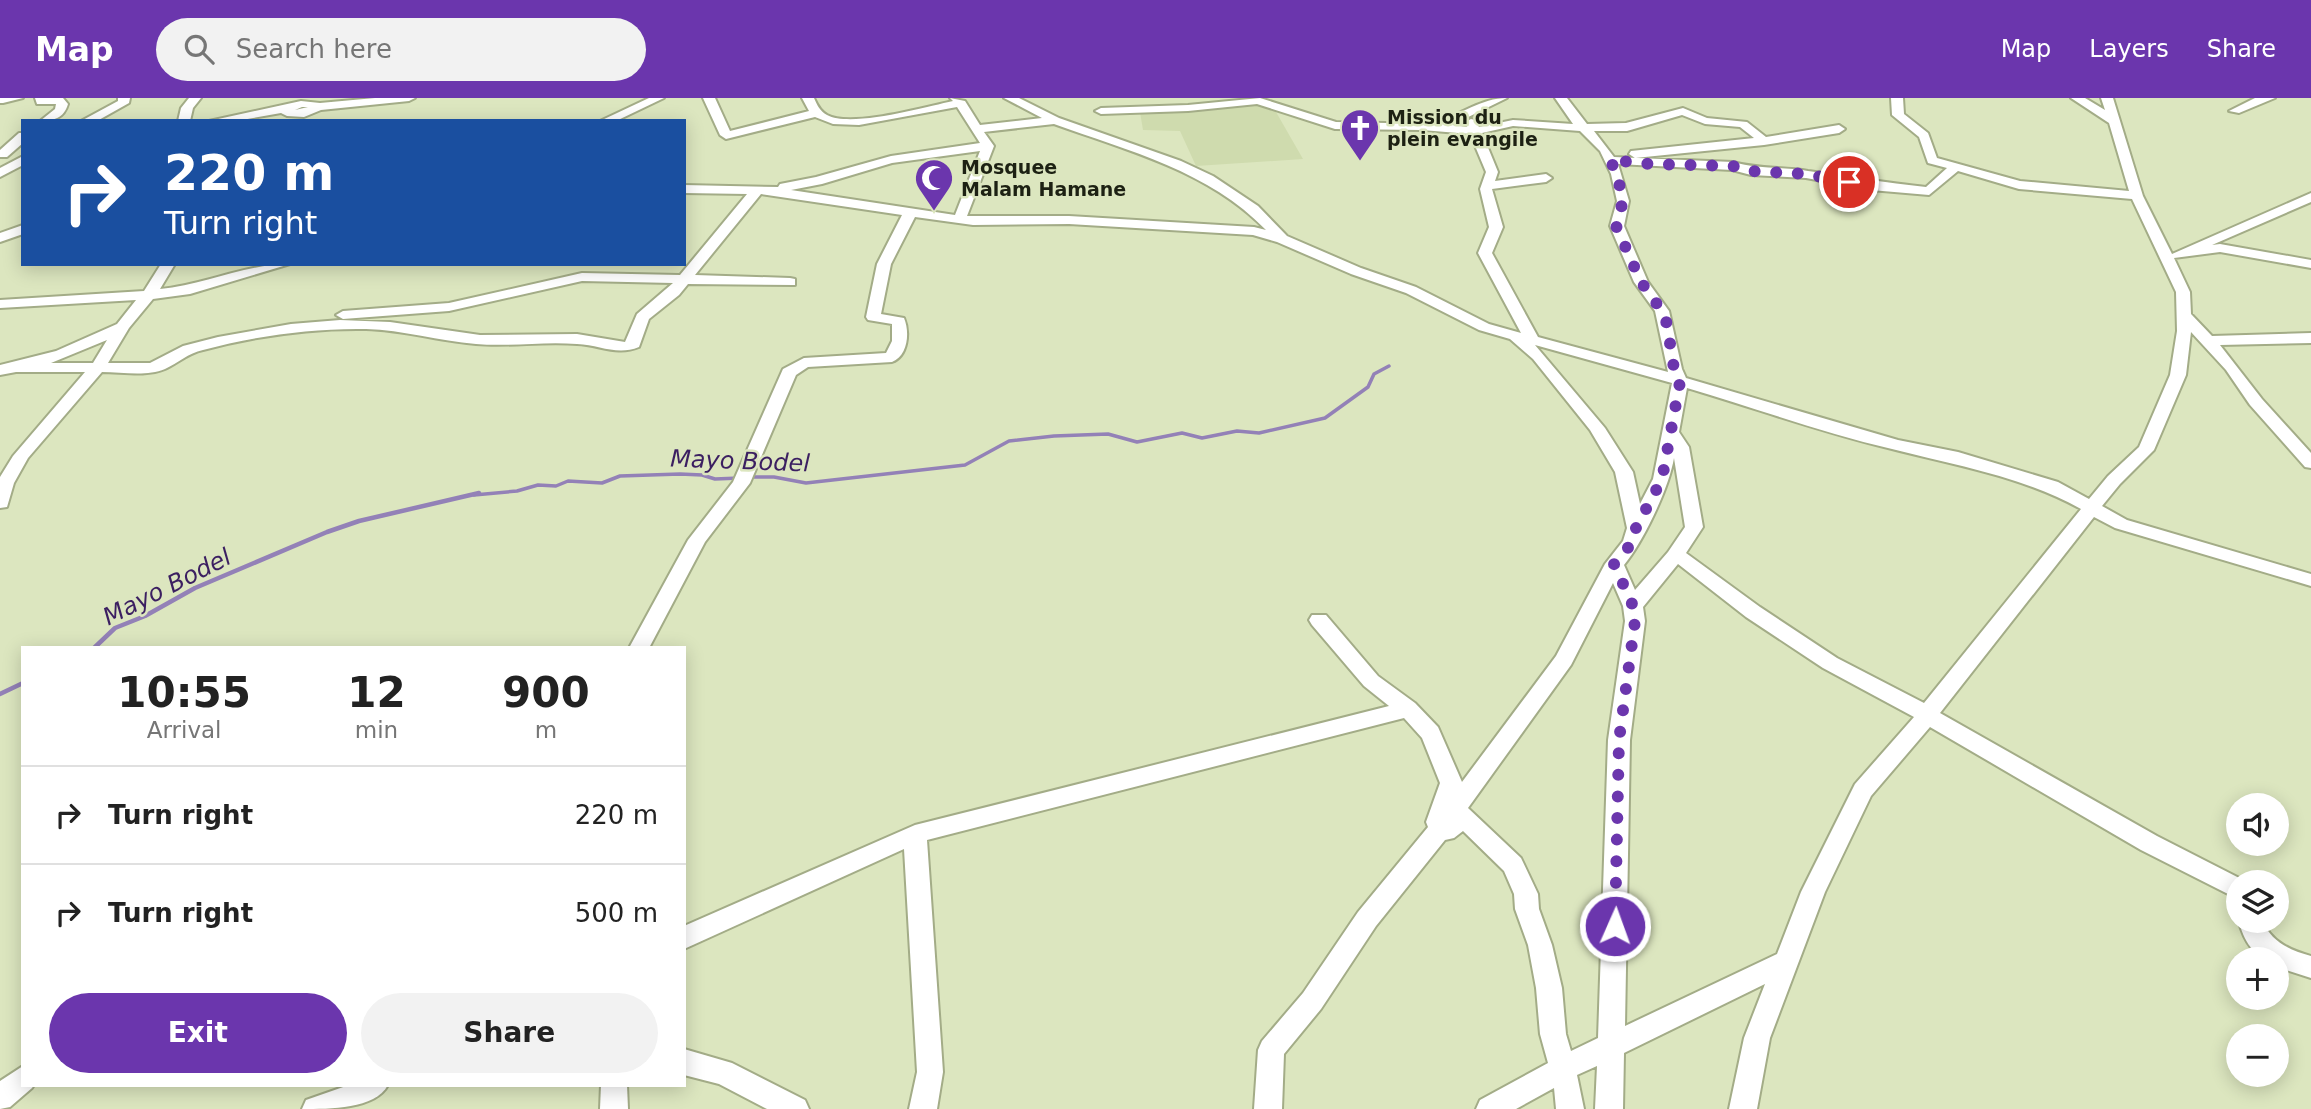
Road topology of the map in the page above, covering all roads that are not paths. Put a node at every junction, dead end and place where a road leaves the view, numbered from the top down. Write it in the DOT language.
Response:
graph roads {
  1 [pos="17,98"];
  2 [pos="41,98"];
  3 [pos="124,98"];
  4 [pos="195,98"];
  5 [pos="329,98"];
  6 [pos="409,98"];
  7 [pos="658,98"];
  8 [pos="709,98"];
  9 [pos="808,98"];
  10 [pos="1010,98"];
  11 [pos="1093,98"];
  12 [pos="1501,98"];
  13 [pos="1561,98"];
  14 [pos="1897,98"];
  15 [pos="2077,98"];
  16 [pos="2107,98"];
  17 [pos="2269,98"];
  18 [pos="3,100"];
  19 [pos="958,101"];
  20 [pos="317,106"];
  21 [pos="294,109"];
  22 [pos="1101,111"];
  23 [pos="2235,111"];
  24 [pos="817,113"];
  25 [pos="1466,114"];
  26 [pos="49,119"];
  27 [pos="91,119"];
  28 [pos="184,119"];
  29 [pos="228,119"];
  30 [pos="611,119"];
  31 [pos="1055,120"];
  32 [pos="2114,121"];
  33 [pos="1422,126"];
  34 [pos="1584,128"];
  35 [pos="979,129"];
  36 [pos="1839,129"];
  37 [pos="1476,131"];
  38 [pos="21,138"];
  39 [pos="1764,141"];
  40 [pos="1122,144"];
  41 [pos="988,146"];
  42 [pos="21,151"];
  43 [pos="1,154"];
  44 [pos="1610,160"];
  45 [pos="21,161"];
  46 [pos="1956,166"];
  47 [pos="0,173"];
  48 [pos="1546,178"];
  49 [pos="686,189"];
  50 [pos="1486,189"];
  51 [pos="757,190"];
  52 [pos="772,190"];
  53 [pos="2137,196"];
  54 [pos="2311,197"];
  55 [pos="909,214"];
  56 [pos="959,220"];
  57 [pos="21,230"];
  58 [pos="0,238"];
  59 [pos="1282,239"];
  60 [pos="2173,256"];
  61 [pos="2311,264"];
  62 [pos="166,266"];
  63 [pos="276,266"];
  64 [pos="681,280"];
  65 [pos="790,282"];
  66 [pos="146,295"];
  67 [pos="0,304"];
  68 [pos="2183,315"];
  69 [pos="319,324"];
  70 [pos="122,326"];
  71 [pos="1524,338"];
  72 [pos="2311,338"];
  73 [pos="2207,341"];
  74 [pos="17,367"];
  75 [pos="98,367"];
  76 [pos="0,370"];
  77 [pos="1680,382"];
  78 [pos="1672,434"];
  79 [pos="2311,463"];
  80 [pos="0,503"];
  81 [pos="2091,508"];
  82 [pos="0,522"];
  83 [pos="1636,528"];
  84 [pos="1675,556"];
  85 [pos="1614,564"];
  86 [pos="2311,580"];
  87 [pos="1633,606"];
  88 [pos="1319,620"];
  89 [pos="640,646"];
  90 [pos="1408,709"];
  91 [pos="1927,716"];
  92 [pos="915,834"];
  93 [pos="1429,845"];
  94 [pos="2226,882"];
  95 [pos="2254,933"];
  96 [pos="686,937"];
  97 [pos="1786,962"];
  98 [pos="2311,967"];
  99 [pos="1610,1046"];
  100 [pos="686,1063"];
  101 [pos="1562,1069"];
  102 [pos="21,1081"];
  103 [pos="614,1087"];
  104 [pos="359,1094"];
  105 [pos="0,1098"];
  106 [pos="1264,1105"];
  107 [pos="316,1109"];
  108 [pos="614,1109"];
  109 [pos="795,1109"];
  110 [pos="923,1109"];
  111 [pos="1490,1109"];
  112 [pos="1570,1109"];
  113 [pos="1609,1109"];
  114 [pos="1743,1109"];
  1 -- 18 [label="street"];
  2 -- 26 [label="street"];
  3 -- 27 [label="street"];
  4 -- 28 [label="street"];
  5 -- 20 [label="street"];
  6 -- 20 [label="street"];
  7 -- 30 [label="street"];
  8 -- 24 [label="street"];
  9 -- 24 [label="street"];
  10 -- 31 [label="street"];
  11 -- 22 [label="street"];
  12 -- 25 [label="street"];
  13 -- 34 [label="street"];
  14 -- 46 [label="street"];
  15 -- 32 [label="street"];
  16 -- 32 [label="street"];
  17 -- 23 [label="street"];
  19 -- 24 [label="street"];
  19 -- 35 [label="street"];
  20 -- 21 [label="street"];
  21 -- 29 [label="street"];
  22 -- 33 [label="street"];
  22 -- 40 [label="street"];
  25 -- 33 [label="street"];
  25 -- 37 [label="street"];
  31 -- 35 [label="street"];
  31 -- 40 [label="street"];
  32 -- 53 [label="street"];
  33 -- 37 [label="street"];
  34 -- 37 [label="street"];
  34 -- 39 [label="street"];
  34 -- 44 [label="street"];
  35 -- 41 [label="street"];
  36 -- 39 [label="street"];
  37 -- 50 [label="street"];
  38 -- 43 [label="street"];
  39 -- 44 [label="street"];
  40 -- 59 [label="street"];
  41 -- 52 [label="street"];
  41 -- 56 [label="street"];
  42 -- 43 [label="street"];
  44 -- 46 [label="street"];
  44 -- 77 [label="street"];
  45 -- 47 [label="street"];
  46 -- 53 [label="street"];
  48 -- 50 [label="street"];
  49 -- 51 [label="street"];
  50 -- 71 [label="street"];
  51 -- 52 [label="street"];
  51 -- 64 [label="street"];
  52 -- 55 [label="street"];
  53 -- 60 [label="street"];
  54 -- 60 [label="street"];
  55 -- 56 [label="street"];
  55 -- 89 [label="street"];
  56 -- 59 [label="street"];
  57 -- 58 [label="street"];
  59 -- 71 [label="street"];
  60 -- 61 [label="street"];
  60 -- 68 [label="street"];
  62 -- 66 [label="street"];
  63 -- 66 [label="street"];
  64 -- 65 [label="street"];
  64 -- 69 [label="street"];
  64 -- 69 [label="street"];
  66 -- 67 [label="street"];
  66 -- 70 [label="street"];
  68 -- 73 [label="street"];
  68 -- 81 [label="street"];
  69 -- 75 [label="street"];
  70 -- 74 [label="street"];
  70 -- 75 [label="street"];
  71 -- 77 [label="street"];
  71 -- 83 [label="street"];
  72 -- 73 [label="street"];
  73 -- 79 [label="street"];
  74 -- 75 [label="street"];
  74 -- 76 [label="street"];
  75 -- 80 [label="street"];
  77 -- 78 [label="street"];
  77 -- 81 [label="street"];
  78 -- 83 [label="street"];
  78 -- 84 [label="street"];
  80 -- 82 [label="street"];
  81 -- 86 [label="street"];
  81 -- 91 [label="street"];
  83 -- 85 [label="street"];
  84 -- 87 [label="street"];
  84 -- 91 [label="street"];
  85 -- 87 [label="street"];
  85 -- 93 [label="street"];
  87 -- 99 [label="street"];
  88 -- 90 [label="street"];
  90 -- 92 [label="street"];
  90 -- 93 [label="street"];
  91 -- 94 [label="street"];
  91 -- 97 [label="street"];
  92 -- 96 [label="street"];
  92 -- 110 [label="street"];
  93 -- 101 [label="street"];
  93 -- 106 [label="street"];
  95 -- 98 [label="street"];
  97 -- 99 [label="street"];
  97 -- 114 [label="street"];
  99 -- 101 [label="street"];
  99 -- 113 [label="street"];
  100 -- 109 [label="street"];
  101 -- 111 [label="street"];
  101 -- 112 [label="street"];
  102 -- 105 [label="street"];
  103 -- 108 [label="street"];
  104 -- 107 [label="street"];
}
